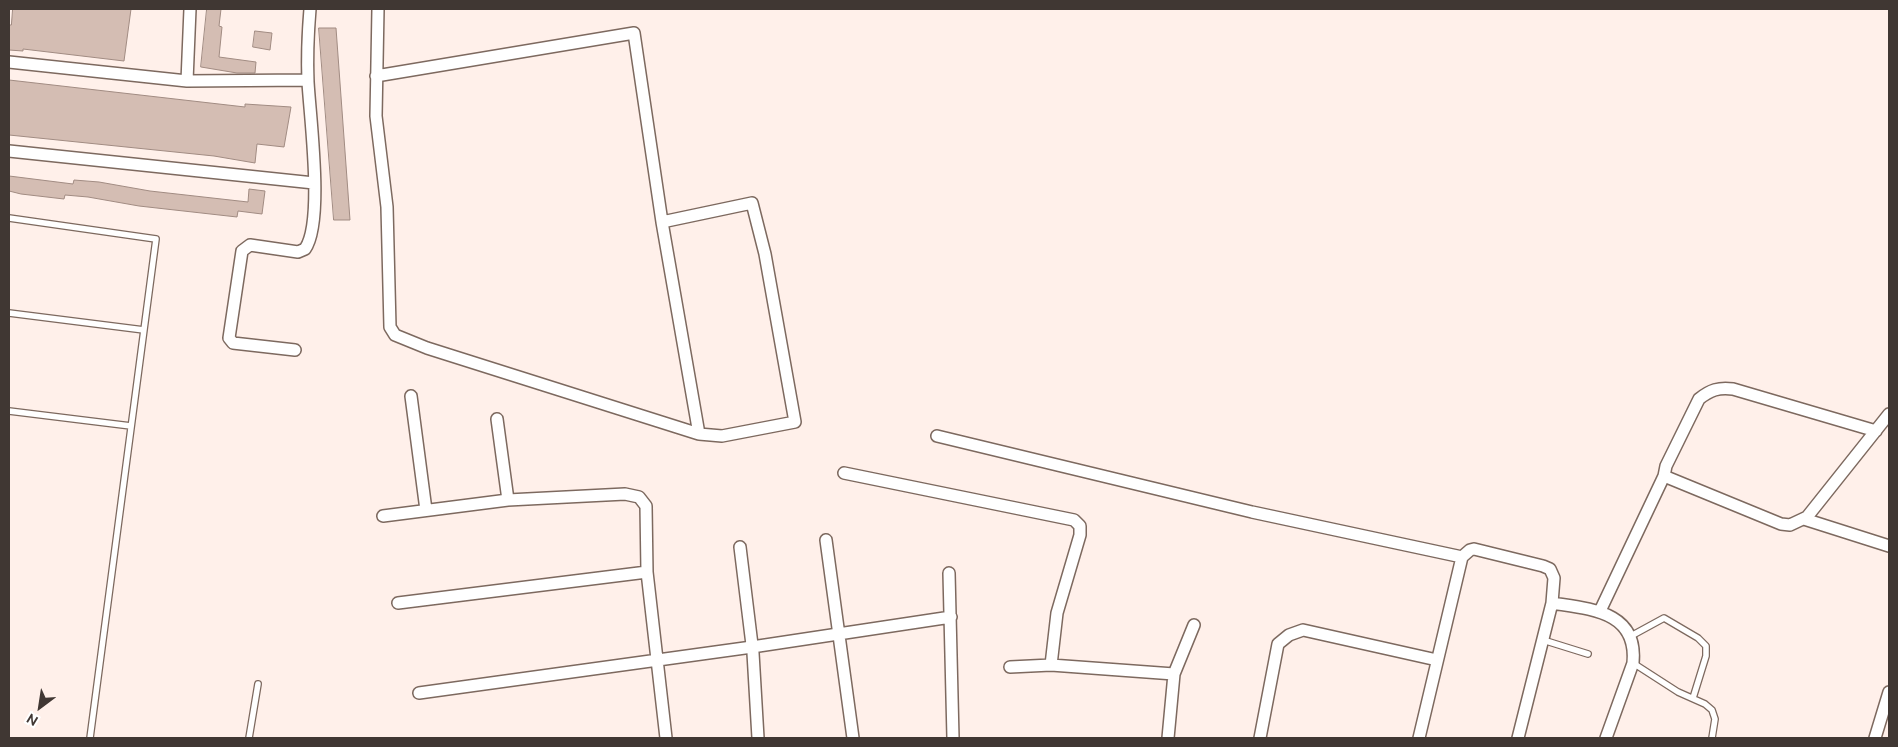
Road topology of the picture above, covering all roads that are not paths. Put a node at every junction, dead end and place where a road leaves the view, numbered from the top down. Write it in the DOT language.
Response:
graph roads {
  1 [pos="190,9"];
  2 [pos="310,9"];
  3 [pos="378,9"];
  4 [pos="9,62"];
  5 [pos="376,76"];
  6 [pos="308,80"];
  7 [pos="187,81"];
  8 [pos="9,151"];
  9 [pos="314,183"];
  10 [pos="9,218"];
  11 [pos="662,222"];
  12 [pos="9,313"];
  13 [pos="144,330"];
  14 [pos="295,350"];
  15 [pos="411,396"];
  16 [pos="9,411"];
  17 [pos="1889,414"];
  18 [pos="497,419"];
  19 [pos="131,426"];
  20 [pos="1876,431"];
  21 [pos="699,434"];
  22 [pos="937,436"];
  23 [pos="844,474"];
  24 [pos="1664,476"];
  25 [pos="508,500"];
  26 [pos="426,510"];
  27 [pos="383,516"];
  28 [pos="1804,519"];
  29 [pos="826,540"];
  30 [pos="1889,546"];
  31 [pos="740,547"];
  32 [pos="1462,558"];
  33 [pos="648,572"];
  34 [pos="948,573"];
  35 [pos="398,603"];
  36 [pos="1552,603"];
  37 [pos="1600,611"];
  38 [pos="951,617"];
  39 [pos="1194,625"];
  40 [pos="840,633"];
  41 [pos="1631,636"];
  42 [pos="1543,640"];
  43 [pos="752,647"];
  44 [pos="1588,654"];
  45 [pos="1437,660"];
  46 [pos="656,661"];
  47 [pos="1633,663"];
  48 [pos="1051,665"];
  49 [pos="1010,667"];
  50 [pos="1174,674"];
  51 [pos="258,684"];
  52 [pos="1889,692"];
  53 [pos="419,693"];
  54 [pos="1693,698"];
  55 [pos="90,738"];
  56 [pos="249,738"];
  57 [pos="666,738"];
  58 [pos="758,738"];
  59 [pos="853,738"];
  60 [pos="953,738"];
  61 [pos="1168,738"];
  62 [pos="1260,738"];
  63 [pos="1419,738"];
  64 [pos="1518,738"];
  65 [pos="1606,738"];
  66 [pos="1712,738"];
  67 [pos="1875,738"];
  1 -- 7 [label="street"];
  2 -- 6 [label="street"];
  3 -- 5 [label="street"];
  4 -- 7 [label="street"];
  5 -- 11 [label="street"];
  5 -- 21 [label="street"];
  6 -- 7 [label="street"];
  6 -- 9 [label="street"];
  8 -- 9 [label="street"];
  9 -- 14 [label="street"];
  10 -- 13 [label="lane"];
  11 -- 21 [label="street"];
  11 -- 21 [label="street"];
  12 -- 13 [label="lane"];
  13 -- 19 [label="lane"];
  15 -- 26 [label="street"];
  16 -- 19 [label="lane"];
  17 -- 20 [label="street"];
  18 -- 25 [label="street"];
  19 -- 55 [label="lane"];
  20 -- 24 [label="street"];
  20 -- 28 [label="street"];
  22 -- 32 [label="street"];
  23 -- 48 [label="street"];
  24 -- 28 [label="street"];
  24 -- 37 [label="street"];
  25 -- 26 [label="street"];
  25 -- 33 [label="street"];
  26 -- 27 [label="street"];
  28 -- 30 [label="street"];
  29 -- 40 [label="street"];
  31 -- 43 [label="street"];
  32 -- 36 [label="street"];
  32 -- 45 [label="street"];
  33 -- 35 [label="street"];
  33 -- 46 [label="street"];
  34 -- 38 [label="street"];
  36 -- 37 [label="street"];
  36 -- 42 [label="street"];
  37 -- 41 [label="street"];
  38 -- 40 [label="street"];
  38 -- 60 [label="street"];
  39 -- 50 [label="street"];
  40 -- 43 [label="street"];
  40 -- 59 [label="street"];
  41 -- 47 [label="street"];
  41 -- 54 [label="lane"];
  42 -- 44 [label="lane"];
  42 -- 64 [label="street"];
  43 -- 46 [label="street"];
  43 -- 58 [label="street"];
  45 -- 62 [label="street"];
  45 -- 63 [label="street"];
  46 -- 53 [label="street"];
  46 -- 57 [label="street"];
  47 -- 54 [label="lane"];
  47 -- 65 [label="street"];
  48 -- 49 [label="street"];
  48 -- 50 [label="street"];
  50 -- 61 [label="street"];
  51 -- 56 [label="lane"];
  52 -- 67 [label="street"];
  54 -- 66 [label="lane"];
}
